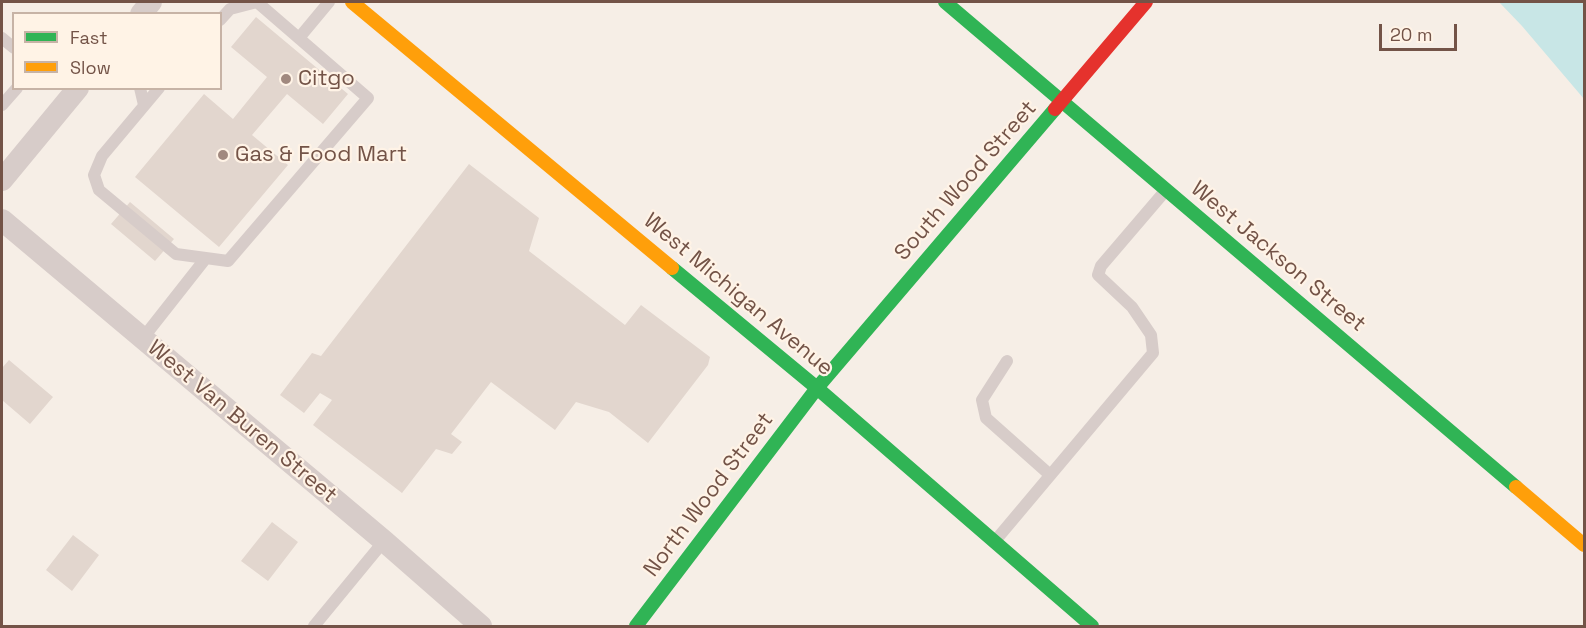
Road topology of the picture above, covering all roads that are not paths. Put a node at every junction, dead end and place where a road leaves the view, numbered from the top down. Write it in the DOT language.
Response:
graph roads {
  1 [pos="329,2"];
  2 [pos="352,2"];
  3 [pos="945,2"];
  4 [pos="1146,2"];
  5 [pos="222,18"];
  6 [pos="299,38"];
  7 [pos="15,90"];
  8 [pos="140,90"];
  9 [pos="157,90"];
  10 [pos="69,92"];
  11 [pos="1061,102"];
  12 [pos="2,105"];
  13 [pos="144,105"];
  14 [pos="2,180"];
  15 [pos="1166,190"];
  16 [pos="2,220"];
  17 [pos="206,258"];
  18 [pos="143,339"];
  19 [pos="1007,361"];
  20 [pos="817,388"];
  21 [pos="1049,474"];
  22 [pos="384,541"];
  23 [pos="994,542"];
  24 [pos="1584,545"];
  25 [pos="314,627"];
  26 [pos="481,627"];
  27 [pos="636,627"];
  28 [pos="1092,627"];
  1 -- 6 [label="lane"];
  2 -- 20 [label="main road, West Michigan Avenue"];
  3 -- 11 [label="main road, West Jackson Street"];
  4 -- 11 [label="main road, South Wood Street"];
  5 -- 6 [label="lane"];
  6 -- 17 [label="lane"];
  7 -- 12 [label="lane"];
  8 -- 13 [label="lane"];
  9 -- 13 [label="lane"];
  10 -- 14 [label="street"];
  11 -- 15 [label="main road, West Jackson Street"];
  11 -- 20 [label="main road, South Wood Street"];
  13 -- 17 [label="lane"];
  15 -- 21 [label="lane"];
  15 -- 24 [label="main road, West Jackson Street"];
  16 -- 18 [label="street, West Van Buren Street"];
  17 -- 18 [label="lane"];
  18 -- 22 [label="street, West Van Buren Street"];
  19 -- 21 [label="lane"];
  20 -- 23 [label="main road, West Michigan Avenue"];
  20 -- 27 [label="main road, North Wood Street"];
  21 -- 23 [label="lane"];
  22 -- 25 [label="lane"];
  22 -- 26 [label="street, West Van Buren Street"];
  23 -- 28 [label="main road, West Michigan Avenue"];
}
